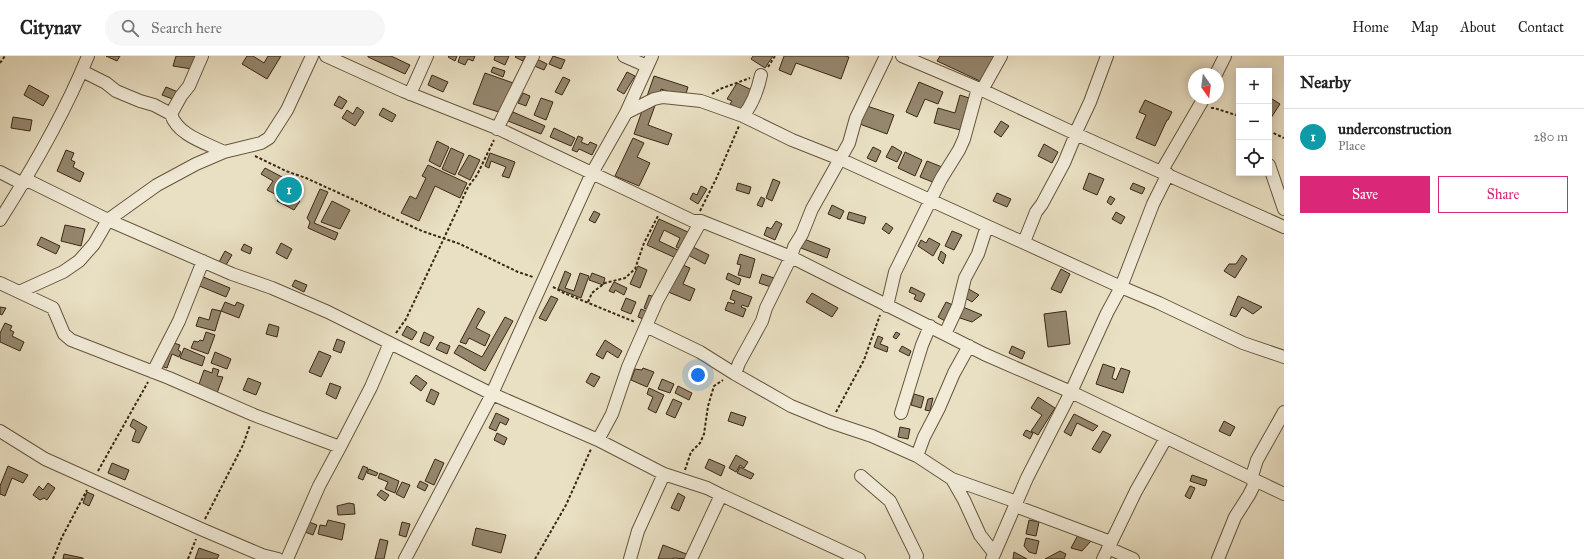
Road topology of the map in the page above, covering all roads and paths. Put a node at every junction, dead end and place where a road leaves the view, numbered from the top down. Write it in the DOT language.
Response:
graph roads {
  1 [pos="5,56"];
  2 [pos="88,56"];
  3 [pos="202,56"];
  4 [pos="312,56"];
  5 [pos="326,56"];
  6 [pos="427,56"];
  7 [pos="533,56"];
  8 [pos="624,56"];
  9 [pos="775,56"];
  10 [pos="886,56"];
  11 [pos="902,56"];
  12 [pos="1000,56"];
  13 [pos="1107,56"];
  14 [pos="1225,56"];
  15 [pos="649,61"];
  16 [pos="0,63"];
  17 [pos="1219,68"];
  18 [pos="82,72"];
  19 [pos="761,75"];
  20 [pos="980,89"];
  21 [pos="410,94"];
  22 [pos="701,101"];
  23 [pos="1201,104"];
  24 [pos="1196,112"];
  25 [pos="626,113"];
  26 [pos="171,114"];
  27 [pos="1236,115"];
  28 [pos="743,116"];
  29 [pos="498,129"];
  30 [pos="1272,132"];
  31 [pos="1076,134"];
  32 [pos="1284,138"];
  33 [pos="243,148"];
  34 [pos="224,152"];
  35 [pos="840,159"];
  36 [pos="0,172"];
  37 [pos="592,173"];
  38 [pos="1164,173"];
  39 [pos="1272,174"];
  40 [pos="24,181"];
  41 [pos="931,200"];
  42 [pos="662,206"];
  43 [pos="1284,209"];
  44 [pos="0,220"];
  45 [pos="108,220"];
  46 [pos="697,221"];
  47 [pos="987,226"];
  48 [pos="1284,227"];
  49 [pos="443,238"];
  50 [pos="1024,242"];
  51 [pos="791,257"];
  52 [pos="204,261"];
  53 [pos="543,281"];
  54 [pos="0,283"];
  55 [pos="1121,287"];
  56 [pos="19,292"];
  57 [pos="588,302"];
  58 [pos="885,305"];
  59 [pos="646,326"];
  60 [pos="930,326"];
  61 [pos="945,334"];
  62 [pos="388,343"];
  63 [pos="969,346"];
  64 [pos="1284,357"];
  65 [pos="153,372"];
  66 [pos="735,374"];
  67 [pos="1071,392"];
  68 [pos="492,394"];
  69 [pos="1284,412"];
  70 [pos="901,413"];
  71 [pos="254,415"];
  72 [pos="830,422"];
  73 [pos="0,431"];
  74 [pos="1166,438"];
  75 [pos="597,440"];
  76 [pos="340,447"];
  77 [pos="917,456"];
  78 [pos="664,474"];
  79 [pos="861,476"];
  80 [pos="682,479"];
  81 [pos="952,479"];
  82 [pos="93,480"];
  83 [pos="1253,480"];
  84 [pos="1284,494"];
  85 [pos="721,495"];
  86 [pos="1016,504"];
  87 [pos="201,529"];
  88 [pos="1107,550"];
  89 [pos="993,556"];
  90 [pos="53,559"];
  91 [pos="188,559"];
  92 [pos="278,559"];
  93 [pos="287,559"];
  94 [pos="404,559"];
  95 [pos="535,559"];
  96 [pos="630,559"];
  97 [pos="691,559"];
  98 [pos="859,559"];
  99 [pos="916,559"];
  100 [pos="1133,559"];
  101 [pos="1218,559"];
  1 -- 16 [label="path"];
  2 -- 18 [label="street"];
  3 -- 26 [label="street"];
  4 -- 33 [label="street"];
  5 -- 21 [label="street"];
  6 -- 21 [label="street"];
  7 -- 29 [label="street"];
  8 -- 15 [label="street"];
  9 -- 19 [label="path"];
  10 -- 35 [label="street"];
  11 -- 20 [label="street"];
  12 -- 20 [label="street"];
  13 -- 31 [label="street"];
  14 -- 17 [label="street"];
  15 -- 25 [label="street"];
  18 -- 26 [label="street"];
  18 -- 40 [label="street"];
  19 -- 22 [label="path"];
  19 -- 28 [label="street"];
  20 -- 31 [label="street"];
  20 -- 41 [label="street"];
  21 -- 29 [label="street"];
  22 -- 25 [label="street"];
  22 -- 28 [label="street"];
  23 -- 24 [label="street"];
  24 -- 27 [label="path"];
  24 -- 38 [label="street"];
  25 -- 37 [label="street"];
  26 -- 34 [label="street"];
  28 -- 35 [label="street"];
  28 -- 46 [label="path"];
  29 -- 37 [label="street"];
  29 -- 49 [label="path"];
  30 -- 32 [label="path"];
  31 -- 38 [label="street"];
  31 -- 50 [label="street"];
  33 -- 34 [label="street"];
  33 -- 49 [label="path"];
  34 -- 45 [label="street"];
  35 -- 41 [label="street"];
  35 -- 51 [label="street"];
  36 -- 40 [label="street"];
  37 -- 42 [label="street"];
  37 -- 53 [label="street"];
  38 -- 48 [label="street"];
  38 -- 55 [label="street"];
  39 -- 43 [label="street"];
  40 -- 44 [label="street"];
  40 -- 45 [label="street"];
  41 -- 47 [label="street"];
  41 -- 58 [label="street"];
  42 -- 46 [label="street"];
  42 -- 57 [label="path"];
  45 -- 52 [label="street"];
  45 -- 56 [label="street"];
  46 -- 51 [label="street"];
  46 -- 59 [label="street"];
  47 -- 50 [label="street"];
  47 -- 61 [label="street"];
  49 -- 53 [label="path"];
  49 -- 62 [label="path"];
  50 -- 55 [label="street"];
  51 -- 58 [label="street"];
  51 -- 66 [label="street"];
  52 -- 62 [label="street"];
  52 -- 65 [label="street"];
  53 -- 57 [label="path"];
  53 -- 68 [label="street"];
  54 -- 56 [label="street"];
  55 -- 64 [label="street"];
  55 -- 67 [label="street"];
  56 -- 65 [label="street"];
  57 -- 59 [label="path"];
  58 -- 60 [label="street"];
  58 -- 72 [label="path"];
  59 -- 66 [label="street"];
  59 -- 75 [label="street"];
  60 -- 61 [label="street"];
  60 -- 70 [label="street"];
  61 -- 63 [label="street"];
  62 -- 68 [label="street"];
  62 -- 76 [label="street"];
  63 -- 67 [label="street"];
  63 -- 77 [label="street"];
  65 -- 71 [label="street"];
  65 -- 82 [label="path"];
  66 -- 72 [label="street"];
  66 -- 80 [label="path"];
  67 -- 74 [label="street"];
  67 -- 86 [label="street"];
  68 -- 75 [label="street"];
  68 -- 94 [label="street"];
  69 -- 83 [label="street"];
  71 -- 76 [label="street"];
  71 -- 87 [label="path"];
  72 -- 77 [label="street"];
  73 -- 82 [label="street"];
  74 -- 83 [label="street"];
  74 -- 88 [label="street"];
  75 -- 78 [label="street"];
  75 -- 95 [label="path"];
  76 -- 93 [label="street"];
  77 -- 81 [label="street"];
  78 -- 80 [label="street"];
  78 -- 96 [label="street"];
  79 -- 99 [label="street"];
  80 -- 85 [label="street"];
  81 -- 86 [label="street"];
  81 -- 89 [label="street"];
  82 -- 87 [label="street"];
  82 -- 90 [label="path"];
  83 -- 84 [label="street"];
  83 -- 101 [label="street"];
  85 -- 97 [label="street"];
  85 -- 98 [label="street"];
  86 -- 88 [label="street"];
  86 -- 89 [label="street"];
  87 -- 91 [label="path"];
  87 -- 92 [label="street"];
  88 -- 100 [label="street"];
}
